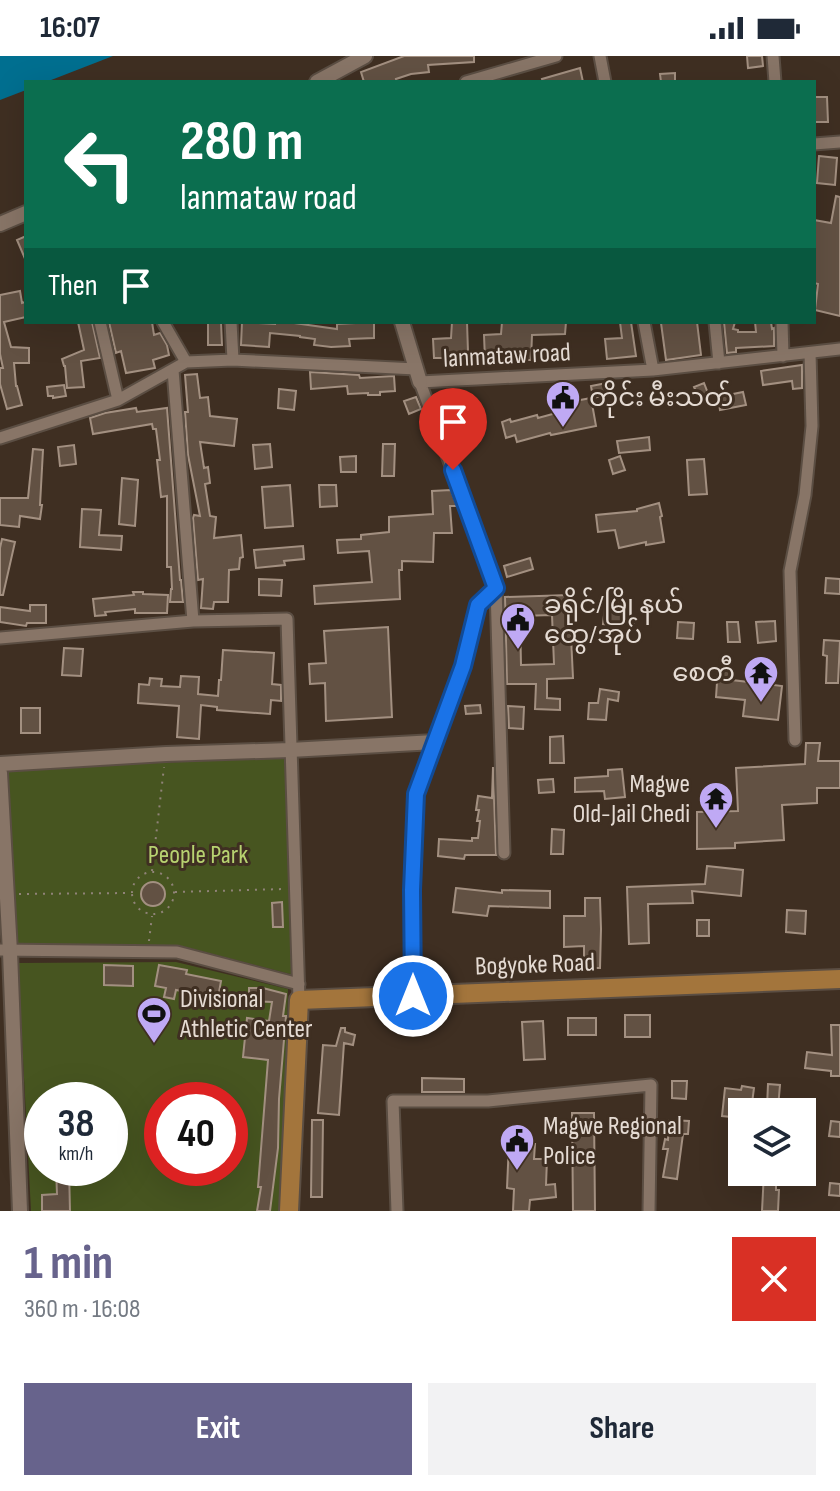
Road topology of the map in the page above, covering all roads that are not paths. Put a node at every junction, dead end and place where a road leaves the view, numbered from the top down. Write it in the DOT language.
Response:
graph roads {
  1 [pos="365,56"];
  2 [pos="556,56"];
  3 [pos="600,56"];
  4 [pos="773,56"];
  5 [pos="326,80"];
  6 [pos="473,80"];
  7 [pos="605,80"];
  8 [pos="775,80"];
  9 [pos="840,142"];
  10 [pos="816,144"];
  11 [pos="24,214"];
  12 [pos="0,224"];
  13 [pos="100,324"];
  14 [pos="164,324"];
  15 [pos="231,324"];
  16 [pos="403,324"];
  17 [pos="644,324"];
  18 [pos="715,324"];
  19 [pos="782,324"];
  20 [pos="840,349"];
  21 [pos="810,353"];
  22 [pos="783,356"];
  23 [pos="233,360"];
  24 [pos="186,362"];
  25 [pos="719,363"];
  26 [pos="173,370"];
  27 [pos="653,370"];
  28 [pos="418,376"];
  29 [pos="118,400"];
  30 [pos="1,435"];
  31 [pos="496,588"];
  32 [pos="193,621"];
  33 [pos="0,638"];
  34 [pos="795,740"];
  35 [pos="435,742"];
  36 [pos="290,750"];
  37 [pos="0,764"];
  38 [pos="0,773"];
  39 [pos="504,853"];
  40 [pos="5,951"];
  41 [pos="840,979"];
  42 [pos="299,992"];
  43 [pos="413,996"];
  44 [pos="20,1211"];
  45 [pos="289,1211"];
  46 [pos="397,1211"];
  47 [pos="649,1211"];
  1 -- 5 [label="street"];
  2 -- 6 [label="street"];
  3 -- 7 [label="street"];
  4 -- 8 [label="street"];
  9 -- 10 [label="street"];
  11 -- 12 [label="street"];
  13 -- 29 [label="street"];
  14 -- 24 [label="street"];
  15 -- 23 [label="street"];
  16 -- 28 [label="street"];
  17 -- 27 [label="street"];
  18 -- 25 [label="street"];
  19 -- 22 [label="street"];
  20 -- 21 [label="street, lanmataw road"];
  21 -- 22 [label="street, lanmataw road"];
  21 -- 34 [label="street"];
  22 -- 25 [label="street, lanmataw road"];
  23 -- 24 [label="street"];
  23 -- 28 [label="street"];
  24 -- 26 [label="street"];
  25 -- 27 [label="street, lanmataw road"];
  26 -- 29 [label="street"];
  26 -- 32 [label="street"];
  27 -- 28 [label="street, lanmataw road"];
  28 -- 31 [label="street, lanmataw road"];
  29 -- 30 [label="street"];
  31 -- 35 [label="street"];
  31 -- 39 [label="street, lanmataw road"];
  32 -- 33 [label="street"];
  32 -- 36 [label="street"];
  35 -- 36 [label="street"];
  35 -- 43 [label="street"];
  36 -- 37 [label="street"];
  36 -- 42 [label="street"];
  38 -- 40 [label="street"];
  40 -- 42 [label="street"];
  40 -- 44 [label="street"];
  41 -- 43 [label="highway, Bogyoke Road"];
  42 -- 43 [label="highway, Bogyoke Road"];
  42 -- 45 [label="highway"];
  46 -- 47 [label="street"];
}
